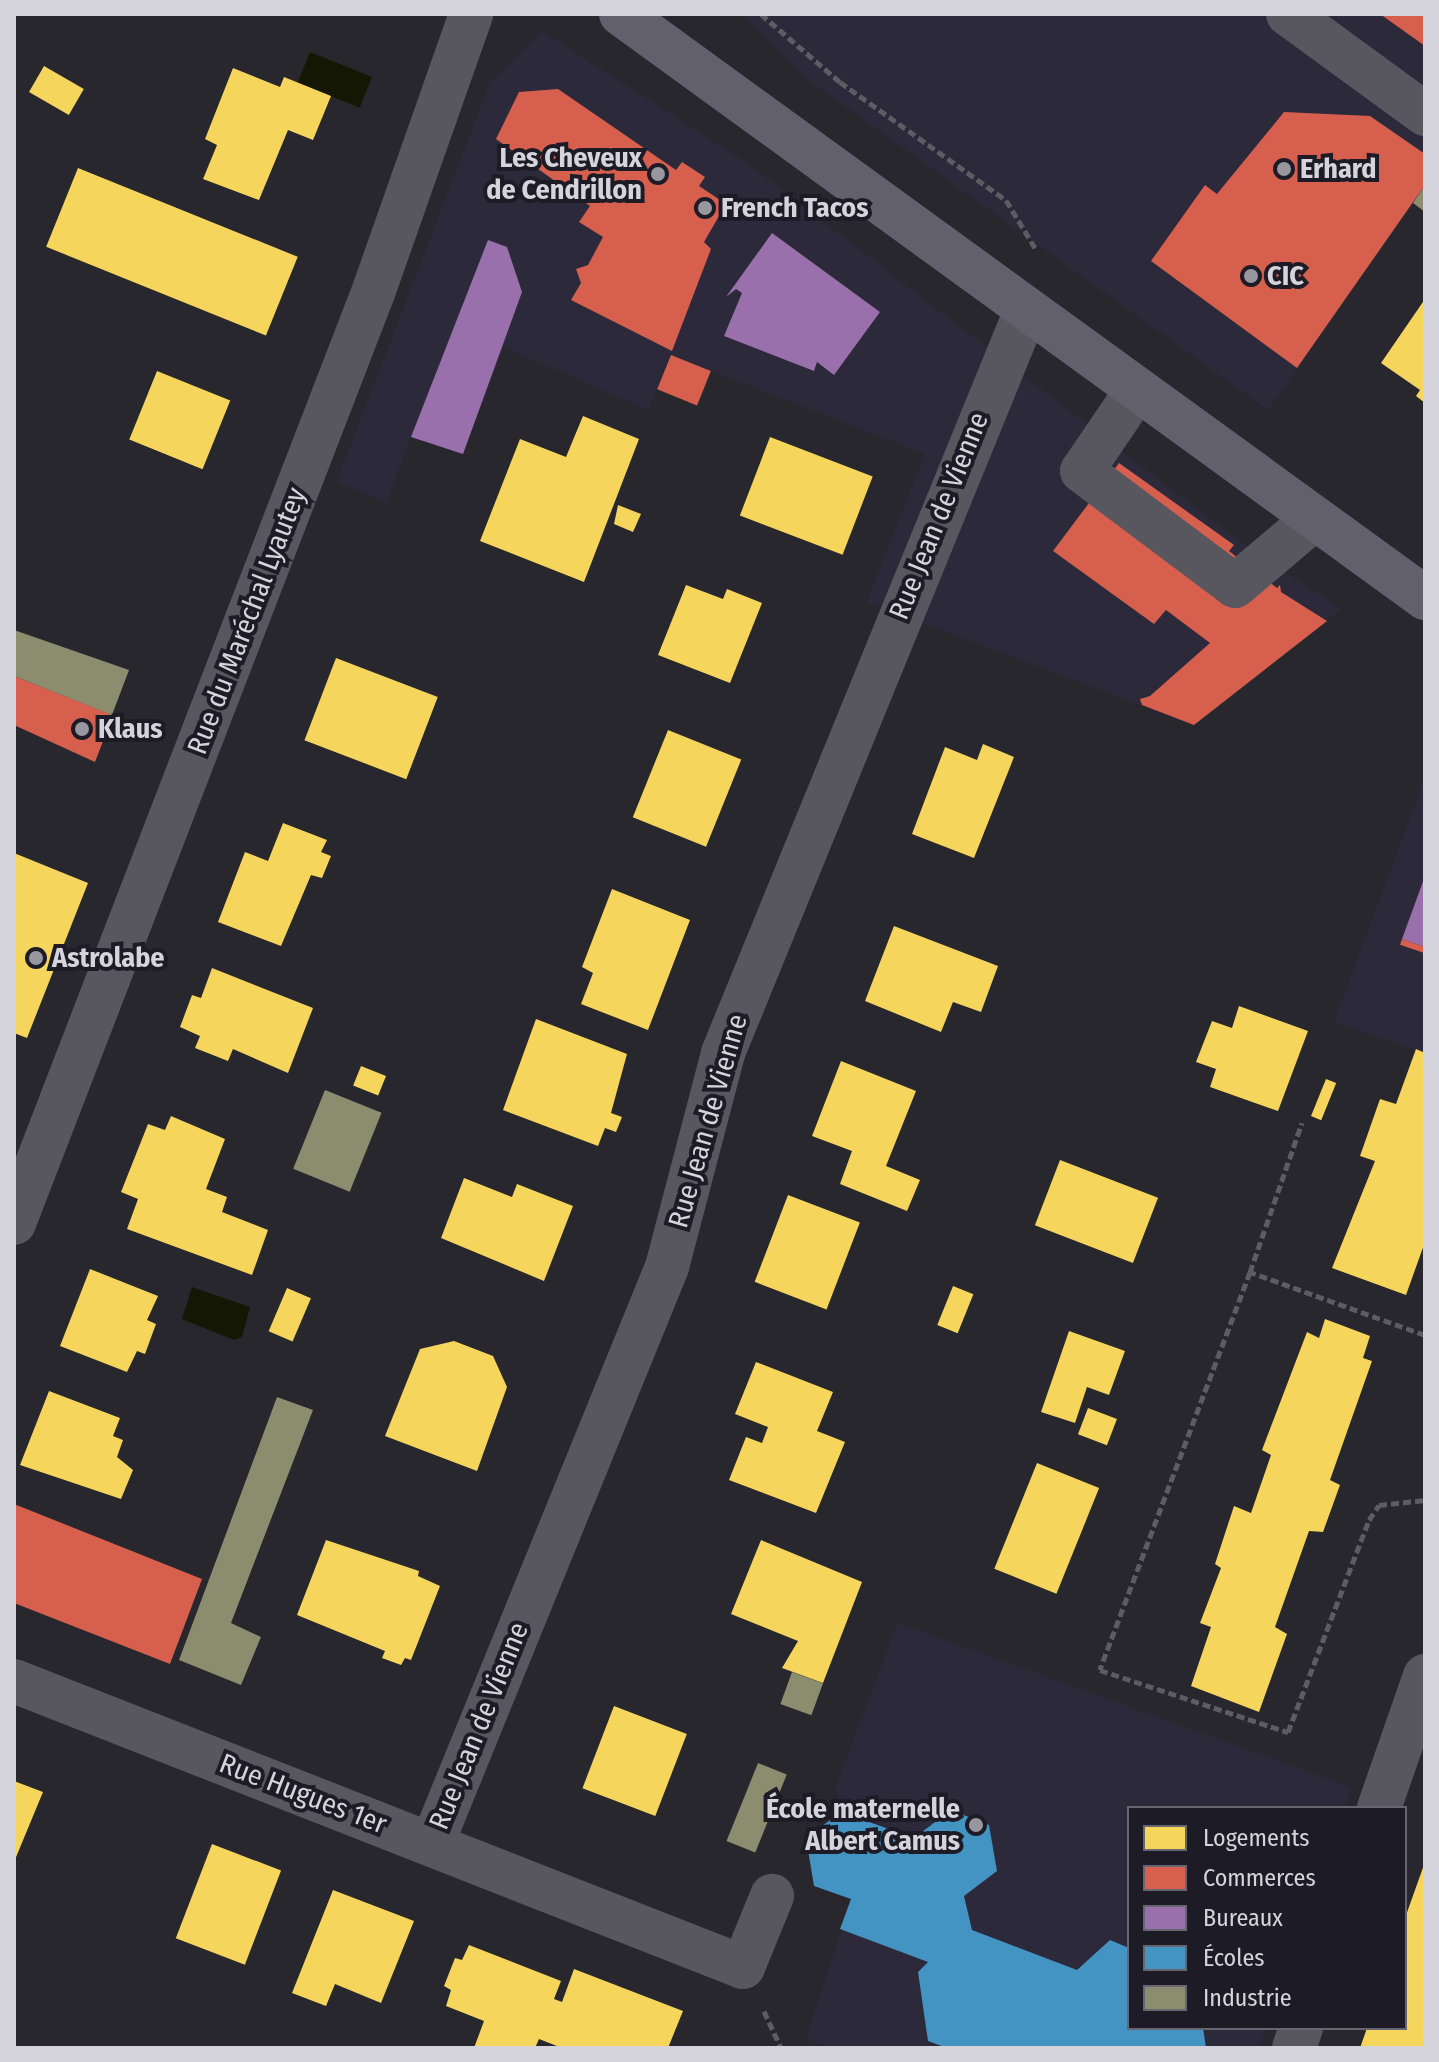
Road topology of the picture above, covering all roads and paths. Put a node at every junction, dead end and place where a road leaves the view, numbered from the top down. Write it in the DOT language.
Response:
graph roads {
  1 [pos="471,14"];
  2 [pos="621,14"];
  3 [pos="1288,14"];
  4 [pos="1425,114"];
  5 [pos="1026,311"];
  6 [pos="1135,393"];
  7 [pos="1314,519"];
  8 [pos="1425,598"];
  9 [pos="1302,1123"];
  10 [pos="14,1223"];
  11 [pos="1250,1272"];
  12 [pos="1425,1335"];
  13 [pos="1425,1500"];
  14 [pos="1425,1676"];
  15 [pos="14,1681"];
  16 [pos="1380,1806"];
  17 [pos="432,1844"];
  18 [pos="772,1896"];
  1 -- 10 [label="street, Rue du Maréchal Lyautey"];
  2 -- 5 [label="main road"];
  3 -- 4 [label="street"];
  5 -- 6 [label="main road"];
  5 -- 17 [label="street, Rue Jean de Vienne"];
  6 -- 7 [label="main road"];
  6 -- 7 [label="street"];
  7 -- 8 [label="main road"];
  9 -- 11 [label="path"];
  11 -- 12 [label="path"];
  11 -- 13 [label="path"];
  14 -- 16 [label="street"];
  15 -- 17 [label="street, Rue Hugues 1er"];
  17 -- 18 [label="street, Rue Hugues 1er"];
}
